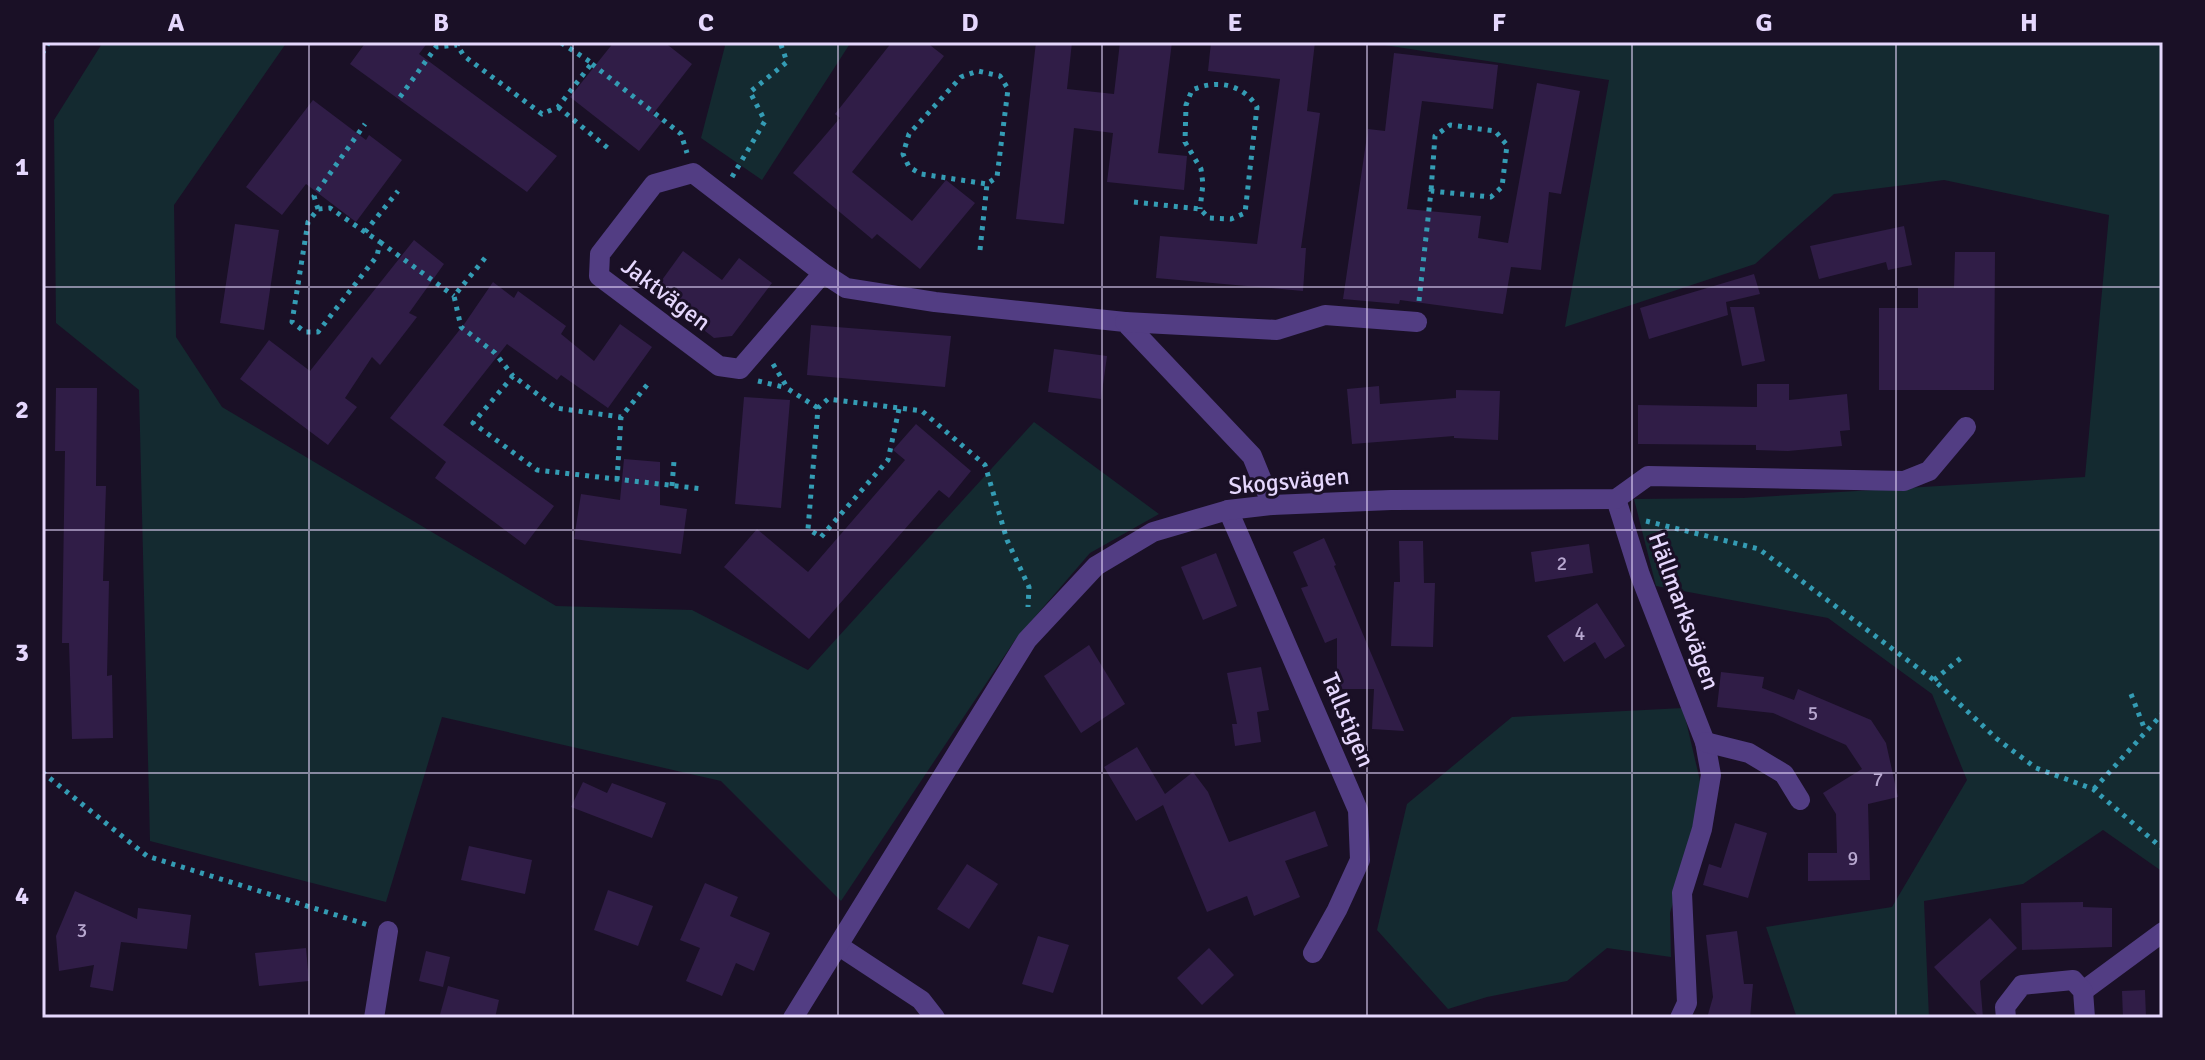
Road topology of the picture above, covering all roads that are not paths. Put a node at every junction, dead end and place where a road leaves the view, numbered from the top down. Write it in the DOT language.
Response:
graph roads {
  1 [pos="823,273"];
  2 [pos="1125,322"];
  3 [pos="1417,322"];
  4 [pos="1966,427"];
  5 [pos="1272,505"];
  6 [pos="1619,507"];
  7 [pos="1228,510"];
  8 [pos="1705,742"];
  9 [pos="1800,800"];
  10 [pos="388,931"];
  11 [pos="2163,932"];
  12 [pos="839,946"];
  13 [pos="1313,953"];
  14 [pos="2083,991"];
  15 [pos="374,1018"];
  16 [pos="793,1018"];
  17 [pos="935,1018"];
  18 [pos="1680,1018"];
  19 [pos="2006,1018"];
  20 [pos="2085,1018"];
  1 -- 1 [label="street, Jaktvägen"];
  1 -- 2 [label="street"];
  2 -- 3 [label="street"];
  2 -- 5 [label="street"];
  4 -- 6 [label="street"];
  5 -- 6 [label="street, Skogsvägen"];
  5 -- 7 [label="street, Skogsvägen"];
  6 -- 8 [label="street, Hällmarksvägen"];
  7 -- 12 [label="street, Skogsvägen"];
  7 -- 13 [label="street, Tallstigen"];
  8 -- 9 [label="street"];
  8 -- 18 [label="street, Hällmarksvägen"];
  10 -- 15 [label="street"];
  11 -- 14 [label="street"];
  12 -- 16 [label="street, Skogsvägen"];
  12 -- 17 [label="street"];
  14 -- 19 [label="street"];
  14 -- 20 [label="street"];
}
